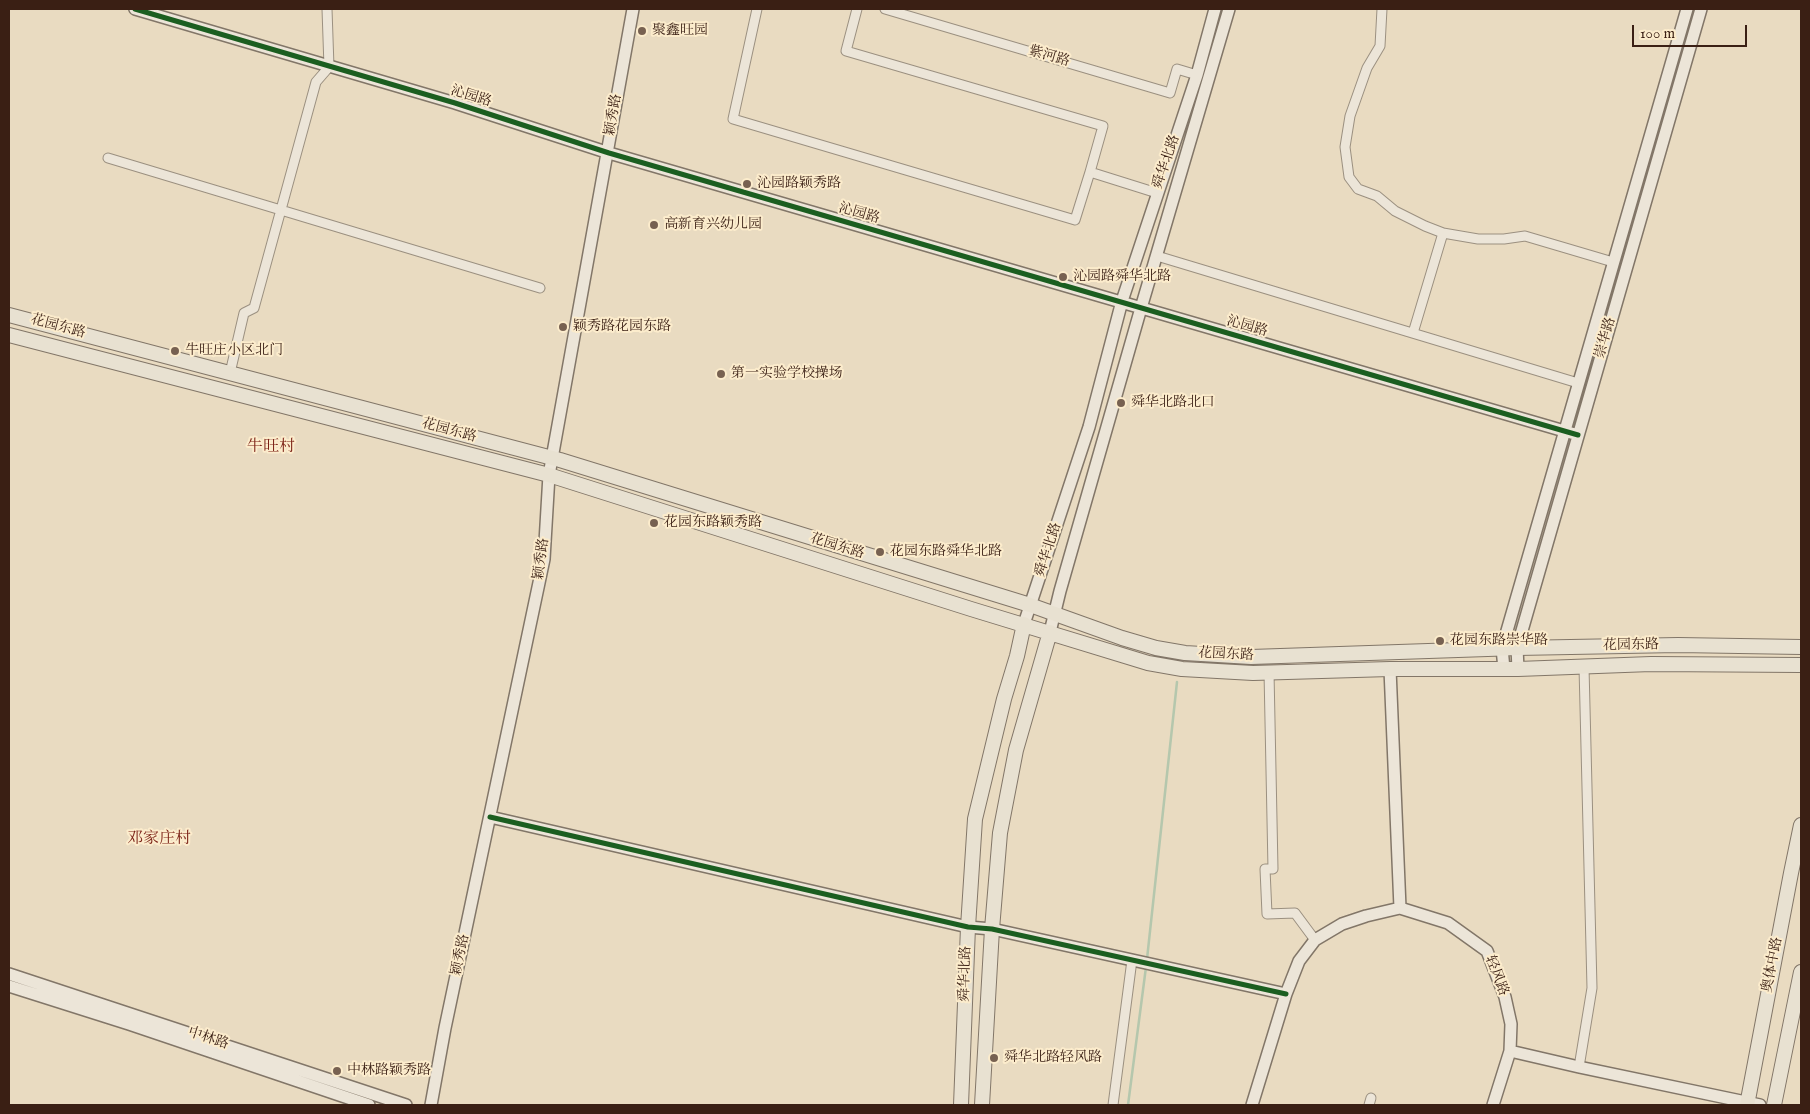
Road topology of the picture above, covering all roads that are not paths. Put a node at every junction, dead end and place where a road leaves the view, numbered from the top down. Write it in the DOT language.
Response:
graph roads {
  1 [pos="135,9"];
  2 [pos="328,9"];
  3 [pos="633,9"];
  4 [pos="758,9"];
  5 [pos="857,9"];
  6 [pos="885,9"];
  7 [pos="1216,9"];
  8 [pos="1229,9"];
  9 [pos="1382,9"];
  10 [pos="1687,9"];
  11 [pos="1701,9"];
  12 [pos="329,67"];
  13 [pos="1197,75"];
  14 [pos="608,152"];
  15 [pos="108,158"];
  16 [pos="1090,172"];
  17 [pos="1157,192"];
  18 [pos="281,210"];
  19 [pos="1443,233"];
  20 [pos="1157,256"];
  21 [pos="1614,262"];
  22 [pos="540,288"];
  23 [pos="1122,301"];
  24 [pos="1141,308"];
  25 [pos="9,315"];
  26 [pos="1413,333"];
  27 [pos="9,335"];
  28 [pos="230,373"];
  29 [pos="1578,383"];
  30 [pos="1565,431"];
  31 [pos="1578,435"];
  32 [pos="552,458"];
  33 [pos="549,476"];
  34 [pos="1030,605"];
  35 [pos="1055,614"];
  36 [pos="1024,624"];
  37 [pos="1050,632"];
  38 [pos="1801,647"];
  39 [pos="1502,648"];
  40 [pos="1517,648"];
  41 [pos="1801,666"];
  42 [pos="1584,667"];
  43 [pos="1511,669"];
  44 [pos="1390,670"];
  45 [pos="1269,672"];
  46 [pos="490,817"];
  47 [pos="1801,825"];
  48 [pos="1400,908"];
  49 [pos="968,927"];
  50 [pos="992,929"];
  51 [pos="1315,940"];
  52 [pos="1141,962"];
  53 [pos="1801,972"];
  54 [pos="9,974"];
  55 [pos="9,986"];
  56 [pos="1286,994"];
  57 [pos="1510,1051"];
  58 [pos="1579,1067"];
  59 [pos="1751,1104"];
  60 [pos="369,1105"];
  61 [pos="406,1105"];
  62 [pos="431,1105"];
  63 [pos="961,1105"];
  64 [pos="982,1105"];
  65 [pos="1113,1105"];
  66 [pos="1252,1105"];
  67 [pos="1492,1105"];
  68 [pos="1774,1105"];
  1 -- 12 [label="main road, 沁园路"];
  2 -- 12 [label="street"];
  3 -- 14 [label="main road, 颖秀路"];
  4 -- 16 [label="street"];
  5 -- 16 [label="street"];
  6 -- 13 [label="street, 紫河路"];
  7 -- 13 [label="main road, 舜华北路"];
  8 -- 20 [label="main road, 舜华北路"];
  9 -- 19 [label="street"];
  10 -- 21 [label="main road, 崇华路"];
  11 -- 31 [label="main road, 崇华路"];
  12 -- 14 [label="main road, 沁园路"];
  12 -- 18 [label="street"];
  13 -- 17 [label="main road, 舜华北路"];
  14 -- 23 [label="main road, 沁园路"];
  14 -- 32 [label="main road, 颖秀路"];
  15 -- 18 [label="street"];
  16 -- 17 [label="street"];
  17 -- 23 [label="main road, 舜华北路"];
  18 -- 22 [label="street"];
  18 -- 28 [label="street"];
  19 -- 21 [label="street"];
  19 -- 26 [label="street"];
  20 -- 24 [label="main road, 舜华北路"];
  20 -- 26 [label="street"];
  21 -- 29 [label="main road, 崇华路"];
  23 -- 24 [label="main road, 沁园路"];
  23 -- 34 [label="main road, 舜华北路"];
  24 -- 30 [label="main road, 沁园路"];
  24 -- 35 [label="main road, 舜华北路"];
  25 -- 28 [label="main road, 花园东路"];
  26 -- 29 [label="street"];
  27 -- 33 [label="main road, 花园东路"];
  28 -- 32 [label="main road, 花园东路"];
  29 -- 30 [label="main road, 崇华路"];
  30 -- 31 [label="main road, 沁园路"];
  30 -- 39 [label="main road, 崇华路"];
  31 -- 40 [label="main road, 崇华路"];
  32 -- 33 [label="main road, 颖秀路"];
  32 -- 34 [label="main road, 花园东路"];
  33 -- 36 [label="main road, 花园东路"];
  33 -- 46 [label="main road, 颖秀路"];
  34 -- 35 [label="main road, 花园东路"];
  34 -- 36 [label="main road, 舜华北路"];
  35 -- 37 [label="main road, 舜华北路"];
  35 -- 39 [label="main road, 花园东路"];
  36 -- 37 [label="main road, 花园东路"];
  36 -- 49 [label="main road, 舜华北路"];
  37 -- 45 [label="main road, 花园东路"];
  37 -- 50 [label="main road, 舜华北路"];
  38 -- 40 [label="main road, 花园东路"];
  39 -- 40 [label="main road, 花园东路"];
  39 -- 43 [label="main road, 崇华路"];
  40 -- 43 [label="main road, 崇华路"];
  41 -- 42 [label="main road, 花园东路"];
  42 -- 43 [label="main road, 花园东路"];
  42 -- 58 [label="street"];
  43 -- 44 [label="main road, 花园东路"];
  44 -- 45 [label="main road, 花园东路"];
  44 -- 48 [label="main road"];
  45 -- 51 [label="street"];
  46 -- 49 [label="main road"];
  46 -- 62 [label="main road, 颖秀路"];
  47 -- 59 [label="main road, 奥体中路"];
  48 -- 51 [label="main road"];
  48 -- 57 [label="main road, 轻风路"];
  49 -- 50 [label="main road"];
  49 -- 63 [label="main road, 舜华北路"];
  50 -- 52 [label="main road"];
  50 -- 64 [label="main road, 舜华北路"];
  51 -- 56 [label="main road"];
  52 -- 56 [label="main road"];
  52 -- 65 [label="street"];
  53 -- 68 [label="main road, 奥体中路"];
  54 -- 61 [label="main road, 中林路"];
  55 -- 60 [label="main road, 中林路"];
  56 -- 66 [label="main road"];
  57 -- 58 [label="main road"];
  57 -- 67 [label="main road, 轻风路"];
  58 -- 59 [label="main road"];
}
